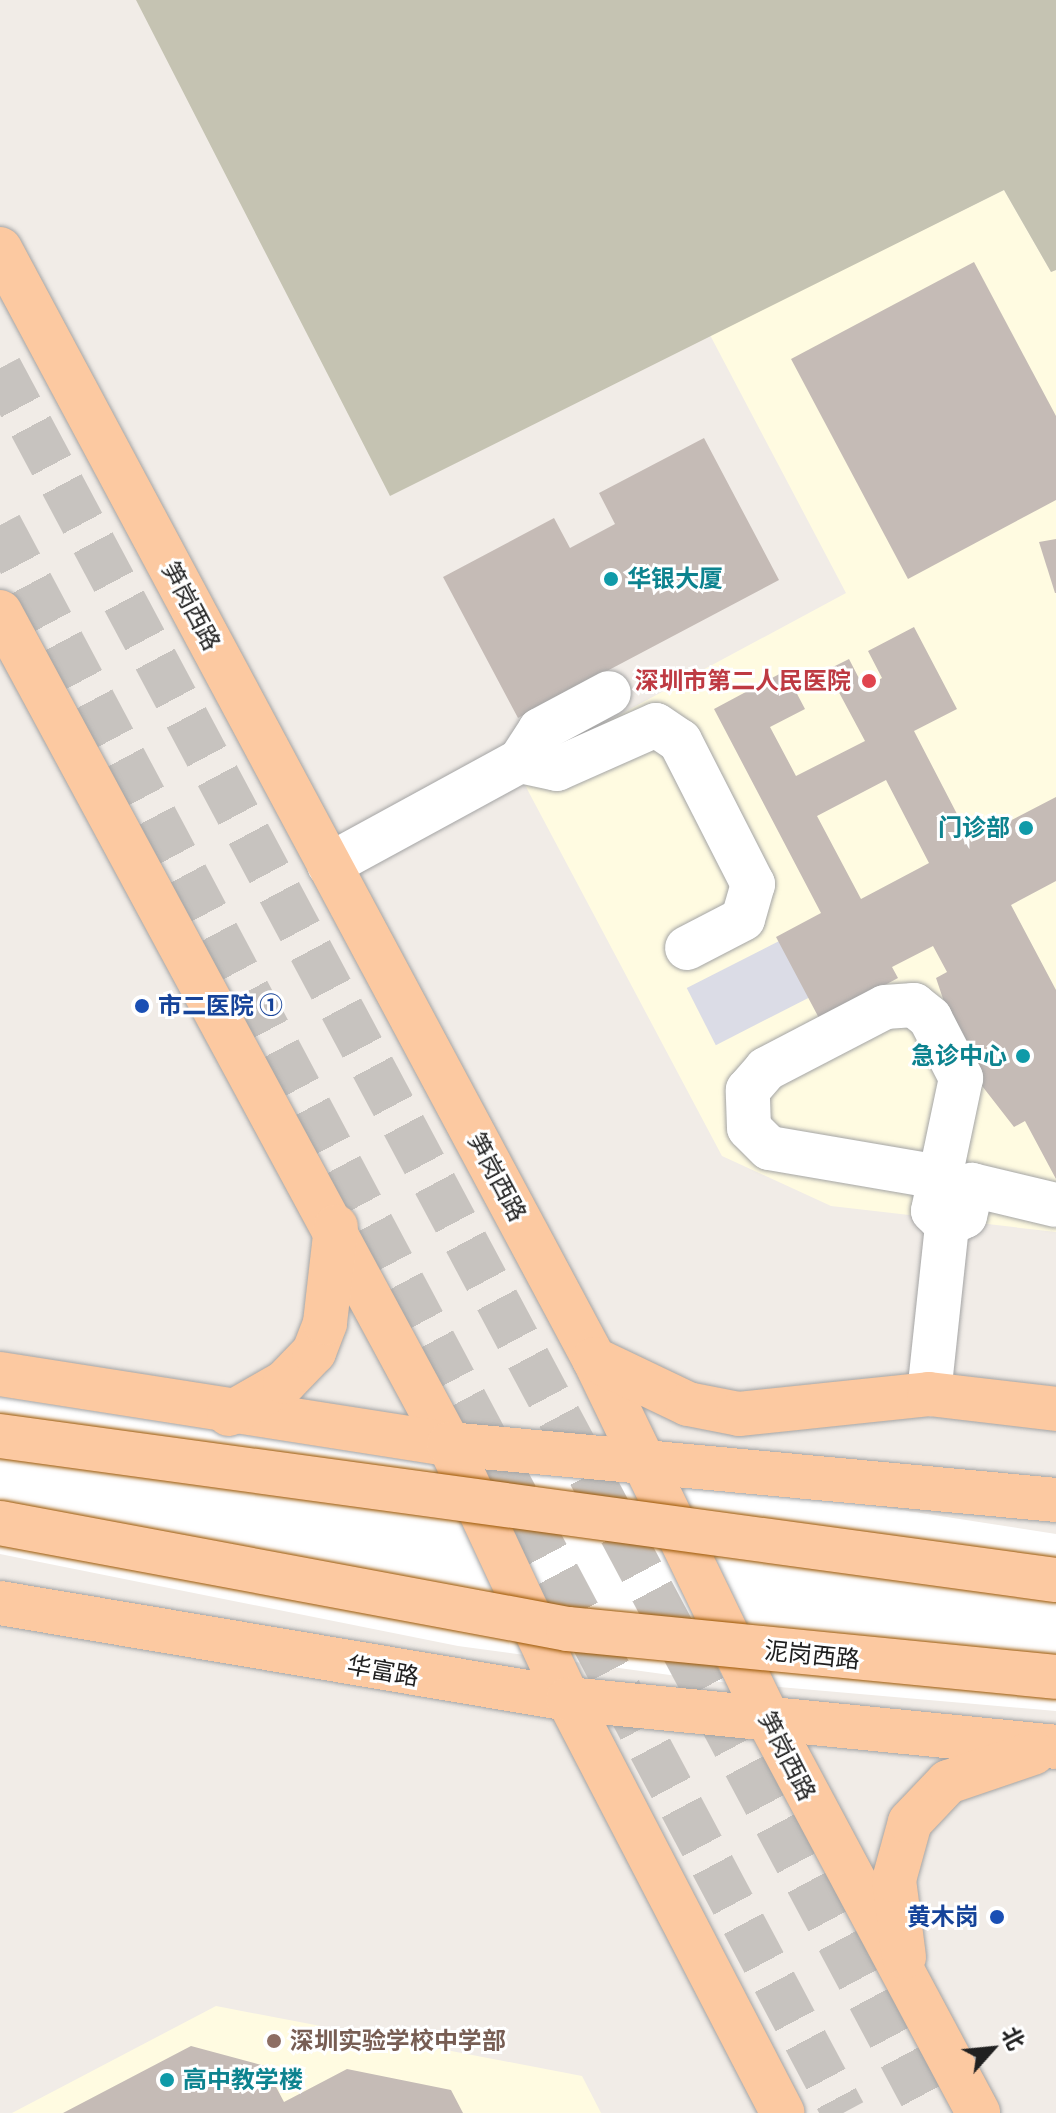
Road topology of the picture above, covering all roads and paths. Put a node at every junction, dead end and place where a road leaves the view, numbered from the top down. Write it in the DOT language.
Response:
graph roads {
  1 [pos="0,249"];
  2 [pos="0,612"];
  3 [pos="609,693"];
  4 [pos="539,765"];
  5 [pos="329,865"];
  6 [pos="687,948"];
  7 [pos="939,1177"];
  8 [pos="1056,1205"];
  9 [pos="947,1225"];
  10 [pos="336,1227"];
  11 [pos="594,1359"];
  12 [pos="0,1374"];
  13 [pos="929,1394"];
  14 [pos="1056,1409"];
  15 [pos="229,1414"];
  16 [pos="0,1436"];
  17 [pos="449,1444"];
  18 [pos="645,1462"];
  19 [pos="1056,1500"];
  20 [pos="0,1523"];
  21 [pos="1056,1580"];
  22 [pos="5,1607"];
  23 [pos="1056,1677"];
  24 [pos="568,1699"];
  25 [pos="769,1721"];
  26 [pos="1055,1747"];
  27 [pos="910,1989"];
  28 [pos="783,2113"];
  29 [pos="978,2113"];
  1 -- 5 [label="main road, 笋岗西路"];
  2 -- 10 [label="main road"];
  3 -- 4 [label="lane"];
  4 -- 5 [label="lane"];
  4 -- 6 [label="lane"];
  5 -- 11 [label="main road, 笋岗西路"];
  7 -- 7 [label="lane"];
  7 -- 9 [label="lane"];
  8 -- 9 [label="lane"];
  9 -- 13 [label="lane"];
  10 -- 15 [label="main road"];
  10 -- 17 [label="main road"];
  11 -- 13 [label="main road"];
  11 -- 18 [label="main road, 笋岗西路"];
  12 -- 15 [label="main road"];
  13 -- 14 [label="main road"];
  15 -- 17 [label="main road"];
  16 -- 21 [label="main road, bridge"];
  17 -- 18 [label="main road"];
  17 -- 24 [label="main road"];
  18 -- 19 [label="main road"];
  18 -- 25 [label="main road, 笋岗西路"];
  20 -- 23 [label="main road, 泥岗西路, bridge"];
  22 -- 24 [label="main road, 华富路"];
  24 -- 25 [label="main road, 华富路"];
  24 -- 28 [label="main road"];
  25 -- 26 [label="main road"];
  25 -- 27 [label="main road, 笋岗西路"];
  26 -- 27 [label="main road"];
  27 -- 29 [label="main road, 笋岗西路"];
}
